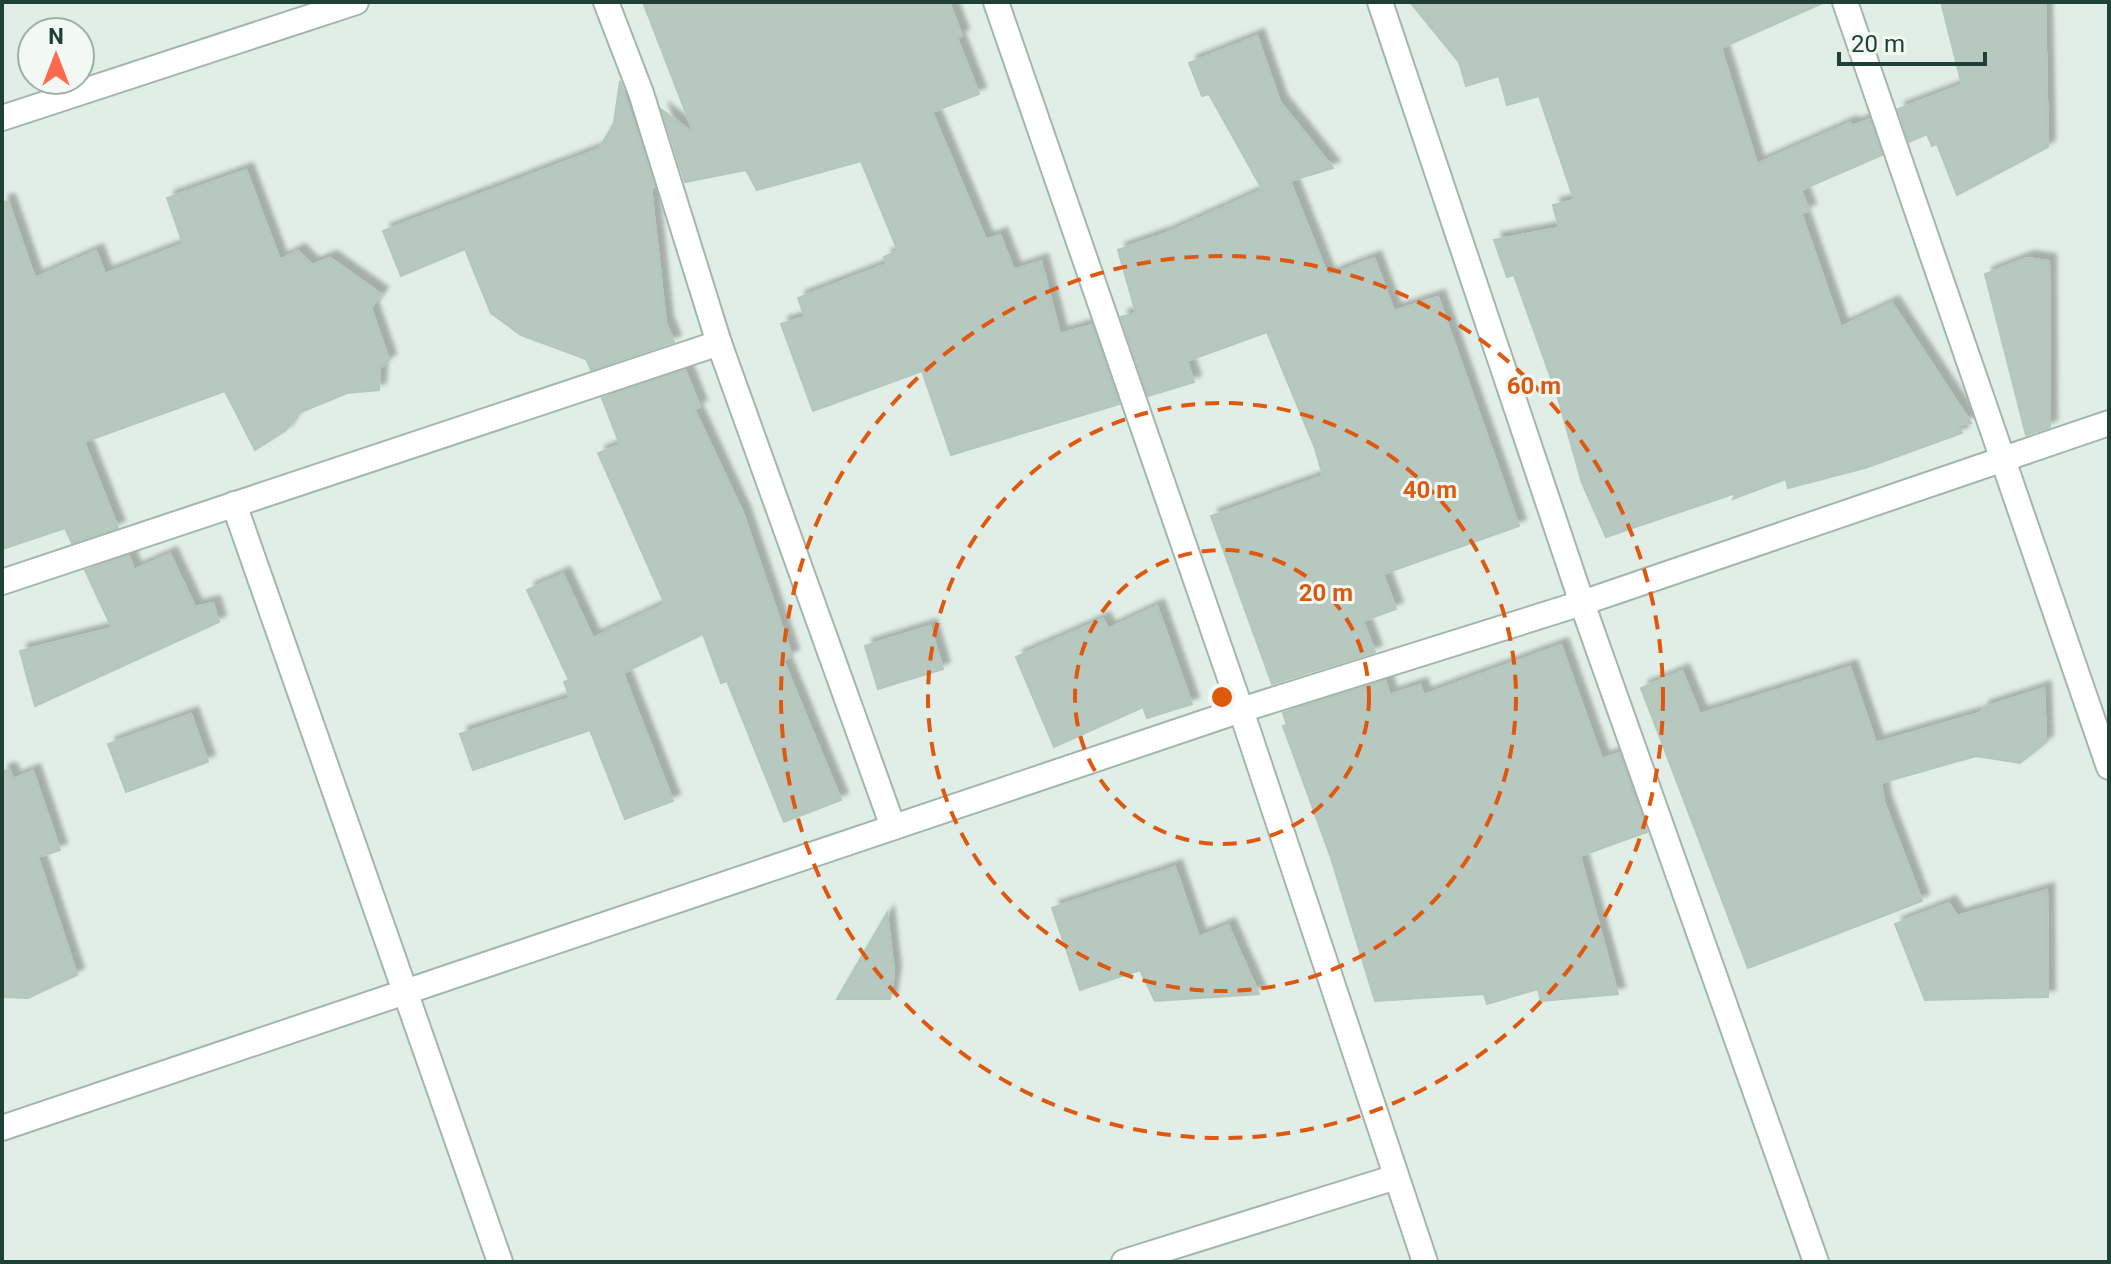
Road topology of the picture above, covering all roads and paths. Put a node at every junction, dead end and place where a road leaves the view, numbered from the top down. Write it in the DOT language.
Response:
graph roads {
  1 [pos="356,2"];
  2 [pos="606,2"];
  3 [pos="996,2"];
  4 [pos="1380,2"];
  5 [pos="1845,2"];
  6 [pos="2,118"];
  7 [pos="719,343"];
  8 [pos="2109,423"];
  9 [pos="2002,462"];
  10 [pos="234,504"];
  11 [pos="2,582"];
  12 [pos="1582,603"];
  13 [pos="1241,710"];
  14 [pos="2109,767"];
  15 [pos="893,827"];
  16 [pos="406,990"];
  17 [pos="2,1128"];
  18 [pos="1396,1177"];
  19 [pos="500,1262"];
  20 [pos="1124,1262"];
  21 [pos="1425,1262"];
  22 [pos="1816,1262"];
  1 -- 6 [label="street"];
  2 -- 7 [label="street"];
  3 -- 13 [label="street"];
  4 -- 12 [label="street"];
  5 -- 9 [label="street"];
  7 -- 10 [label="street"];
  7 -- 15 [label="street"];
  8 -- 9 [label="street"];
  9 -- 12 [label="street"];
  9 -- 14 [label="street"];
  10 -- 11 [label="street"];
  10 -- 16 [label="street"];
  12 -- 13 [label="street"];
  12 -- 22 [label="street"];
  13 -- 15 [label="street"];
  13 -- 18 [label="street"];
  15 -- 16 [label="street"];
  16 -- 17 [label="street"];
  16 -- 19 [label="street"];
  18 -- 20 [label="street"];
  18 -- 21 [label="street"];
}
